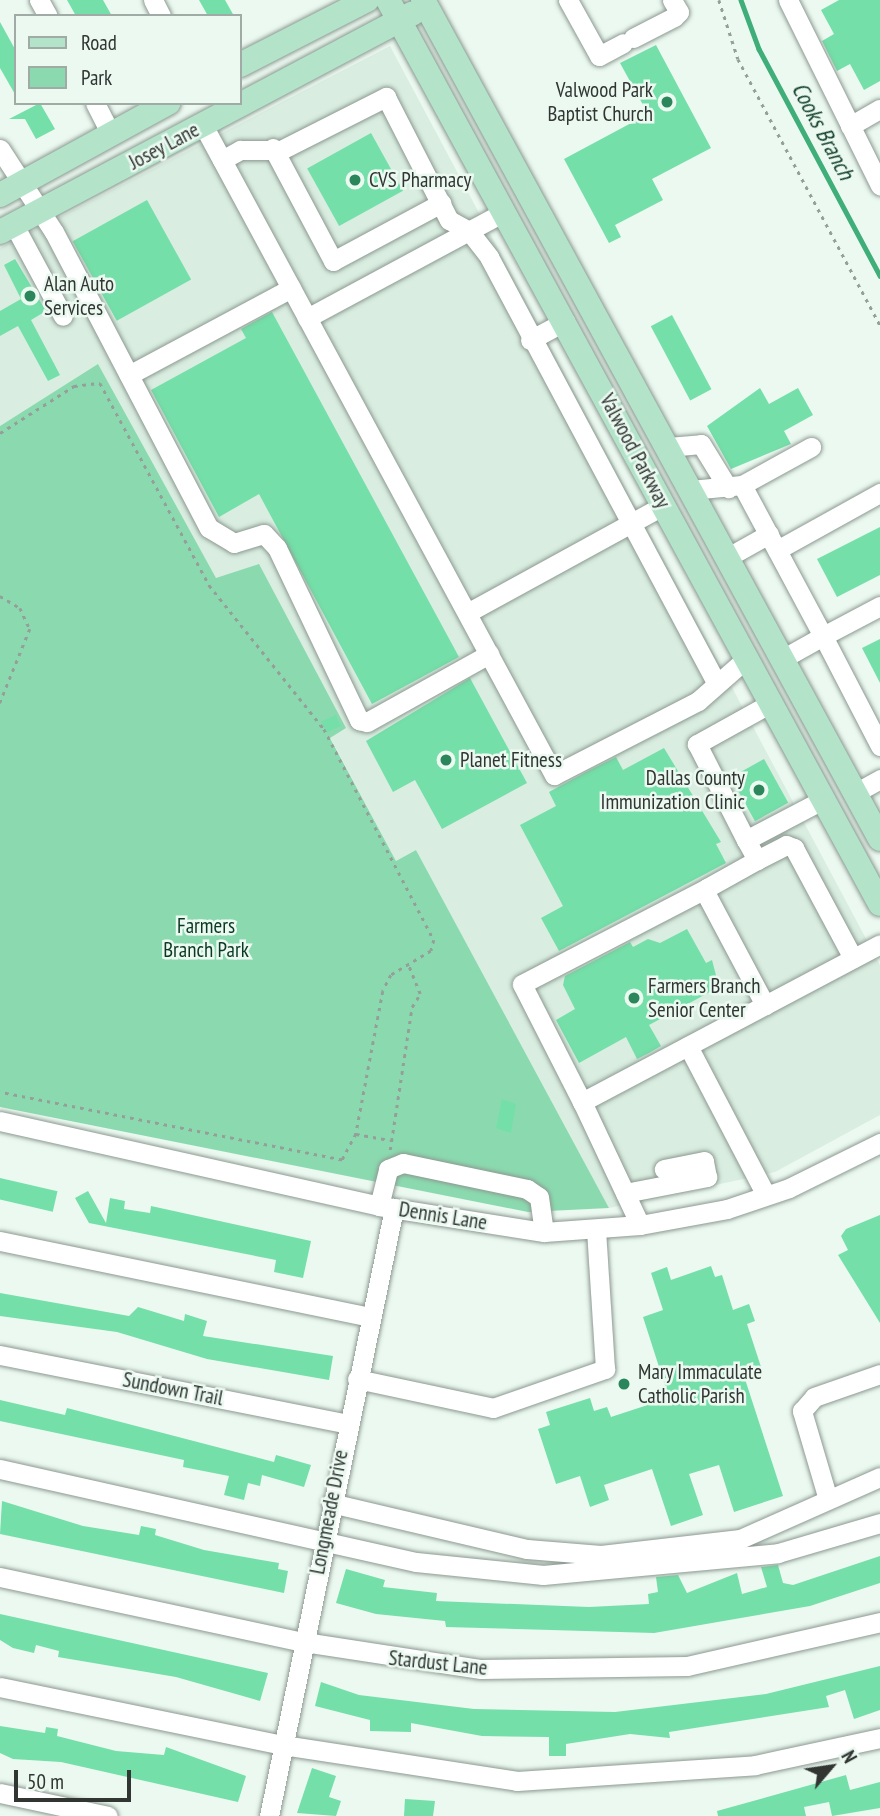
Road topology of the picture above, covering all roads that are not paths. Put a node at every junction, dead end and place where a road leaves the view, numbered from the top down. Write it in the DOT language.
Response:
graph roads {
  1 [pos="367,0"];
  2 [pos="568,0"];
  3 [pos="672,0"];
  4 [pos="788,0"];
  5 [pos="429,2"];
  6 [pos="394,10"];
  7 [pos="242,64"];
  8 [pos="242,97"];
  9 [pos="96,105"];
  10 [pos="164,105"];
  11 [pos="228,105"];
  12 [pos="880,110"];
  13 [pos="211,115"];
  14 [pos="850,126"];
  15 [pos="111,134"];
  16 [pos="273,148"];
  17 [pos="0,149"];
  18 [pos="222,160"];
  19 [pos="880,185"];
  20 [pos="10,190"];
  21 [pos="441,203"];
  22 [pos="36,212"];
  23 [pos="504,212"];
  24 [pos="7,228"];
  25 [pos="469,231"];
  26 [pos="290,288"];
  27 [pos="591,306"];
  28 [pos="62,316"];
  29 [pos="307,318"];
  30 [pos="565,321"];
  31 [pos="530,340"];
  32 [pos="129,374"];
  33 [pos="668,447"];
  34 [pos="811,447"];
  35 [pos="735,487"];
  36 [pos="691,489"];
  37 [pos="880,493"];
  38 [pos="664,505"];
  39 [pos="630,523"];
  40 [pos="773,542"];
  41 [pos="728,558"];
  42 [pos="880,606"];
  43 [pos="467,613"];
  44 [pos="823,636"];
  45 [pos="489,654"];
  46 [pos="747,658"];
  47 [pos="782,659"];
  48 [pos="716,682"];
  49 [pos="771,703"];
  50 [pos="880,746"];
  51 [pos="842,769"];
  52 [pos="880,779"];
  53 [pos="855,793"];
  54 [pos="824,799"];
  55 [pos="880,839"];
  56 [pos="746,840"];
  57 [pos="757,860"];
  58 [pos="707,888"];
  59 [pos="880,904"];
  60 [pos="880,944"];
  61 [pos="853,958"];
  62 [pos="765,1005"];
  63 [pos="688,1046"];
  64 [pos="582,1102"];
  65 [pos="0,1121"];
  66 [pos="880,1143"];
  67 [pos="664,1169"];
  68 [pos="625,1193"];
  69 [pos="766,1195"];
  70 [pos="386,1207"];
  71 [pos="640,1225"];
  72 [pos="596,1230"];
  73 [pos="544,1232"];
  74 [pos="0,1241"];
  75 [pos="370,1317"];
  76 [pos="0,1355"];
  77 [pos="880,1374"];
  78 [pos="356,1379"];
  79 [pos="347,1424"];
  80 [pos="0,1469"];
  81 [pos="880,1477"];
  82 [pos="827,1496"];
  83 [pos="331,1503"];
  84 [pos="880,1523"];
  85 [pos="324,1541"];
  86 [pos="0,1577"];
  87 [pos="880,1622"];
  88 [pos="304,1642"];
  89 [pos="0,1687"];
  90 [pos="880,1738"];
  91 [pos="283,1745"];
  92 [pos="0,1793"];
  93 [pos="108,1816"];
  94 [pos="269,1816"];
  1 -- 7 [label="main road"];
  2 -- 3 [label="street"];
  4 -- 14 [label="street"];
  5 -- 6 [label="main road, Josey Lane"];
  5 -- 27 [label="main road, Valwood Parkway"];
  6 -- 8 [label="main road, Josey Lane"];
  6 -- 23 [label="main road, Valwood Parkway"];
  9 -- 15 [label="street"];
  10 -- 15 [label="main road, Josey Lane"];
  11 -- 13 [label="main road, Josey Lane"];
  12 -- 14 [label="street"];
  13 -- 18 [label="street"];
  13 -- 22 [label="main road, Josey Lane"];
  14 -- 19 [label="street"];
  15 -- 20 [label="main road, Josey Lane"];
  16 -- 18 [label="street"];
  16 -- 21 [label="street"];
  16 -- 21 [label="street"];
  17 -- 20 [label="street"];
  18 -- 26 [label="street"];
  20 -- 22 [label="street"];
  21 -- 25 [label="street"];
  22 -- 24 [label="main road, Josey Lane"];
  22 -- 32 [label="street"];
  23 -- 25 [label="street"];
  23 -- 30 [label="main road, Valwood Parkway"];
  24 -- 28 [label="street"];
  25 -- 29 [label="street"];
  25 -- 31 [label="street"];
  26 -- 29 [label="street"];
  26 -- 32 [label="street"];
  27 -- 30 [label="main road"];
  27 -- 33 [label="main road, Valwood Parkway"];
  29 -- 43 [label="street"];
  30 -- 31 [label="street"];
  30 -- 38 [label="main road, Valwood Parkway"];
  31 -- 39 [label="street"];
  32 -- 45 [label="street"];
  33 -- 35 [label="street"];
  33 -- 36 [label="main road, Valwood Parkway"];
  34 -- 35 [label="street"];
  35 -- 36 [label="street"];
  35 -- 40 [label="street"];
  36 -- 38 [label="main road"];
  36 -- 41 [label="main road, Valwood Parkway"];
  37 -- 40 [label="street"];
  38 -- 39 [label="street"];
  38 -- 46 [label="main road, Valwood Parkway"];
  39 -- 43 [label="street"];
  39 -- 48 [label="street"];
  40 -- 41 [label="street"];
  40 -- 44 [label="street"];
  41 -- 47 [label="main road, Valwood Parkway"];
  42 -- 44 [label="street"];
  43 -- 45 [label="street"];
  44 -- 47 [label="street"];
  44 -- 50 [label="street"];
  45 -- 48 [label="street"];
  46 -- 48 [label="street"];
  46 -- 49 [label="main road, Valwood Parkway"];
  47 -- 51 [label="main road, Valwood Parkway"];
  49 -- 51 [label="main road"];
  49 -- 54 [label="main road, Valwood Parkway"];
  49 -- 56 [label="street"];
  51 -- 53 [label="main road, Valwood Parkway"];
  52 -- 53 [label="street"];
  53 -- 55 [label="main road, Valwood Parkway"];
  54 -- 56 [label="street"];
  54 -- 59 [label="main road, Valwood Parkway"];
  56 -- 57 [label="street"];
  57 -- 58 [label="street"];
  57 -- 61 [label="street"];
  58 -- 62 [label="street"];
  58 -- 64 [label="street"];
  60 -- 61 [label="street"];
  61 -- 62 [label="street"];
  62 -- 63 [label="street"];
  63 -- 64 [label="street"];
  63 -- 69 [label="street"];
  64 -- 68 [label="street"];
  65 -- 70 [label="street, Dennis Lane"];
  66 -- 69 [label="street, Dennis Lane"];
  67 -- 68 [label="street"];
  68 -- 71 [label="street"];
  69 -- 71 [label="street, Dennis Lane"];
  70 -- 73 [label="street, Dennis Lane"];
  70 -- 73 [label="street, Longmeade Drive"];
  70 -- 75 [label="street, Longmeade Drive"];
  71 -- 72 [label="street, Dennis Lane"];
  72 -- 73 [label="street, Dennis Lane"];
  72 -- 78 [label="street"];
  74 -- 75 [label="street"];
  75 -- 78 [label="street, Longmeade Drive"];
  76 -- 79 [label="street, Sundown Trail"];
  77 -- 82 [label="street"];
  78 -- 79 [label="street, Longmeade Drive"];
  79 -- 83 [label="street, Longmeade Drive"];
  80 -- 85 [label="street"];
  81 -- 82 [label="street"];
  82 -- 83 [label="street"];
  83 -- 85 [label="street, Longmeade Drive"];
  84 -- 85 [label="street"];
  85 -- 88 [label="street, Longmeade Drive"];
  86 -- 88 [label="street, Stardust Lane"];
  87 -- 88 [label="street, Stardust Lane"];
  88 -- 91 [label="street, Longmeade Drive"];
  89 -- 91 [label="street"];
  90 -- 91 [label="street"];
  91 -- 94 [label="street, Longmeade Drive"];
  92 -- 93 [label="street"];
}
